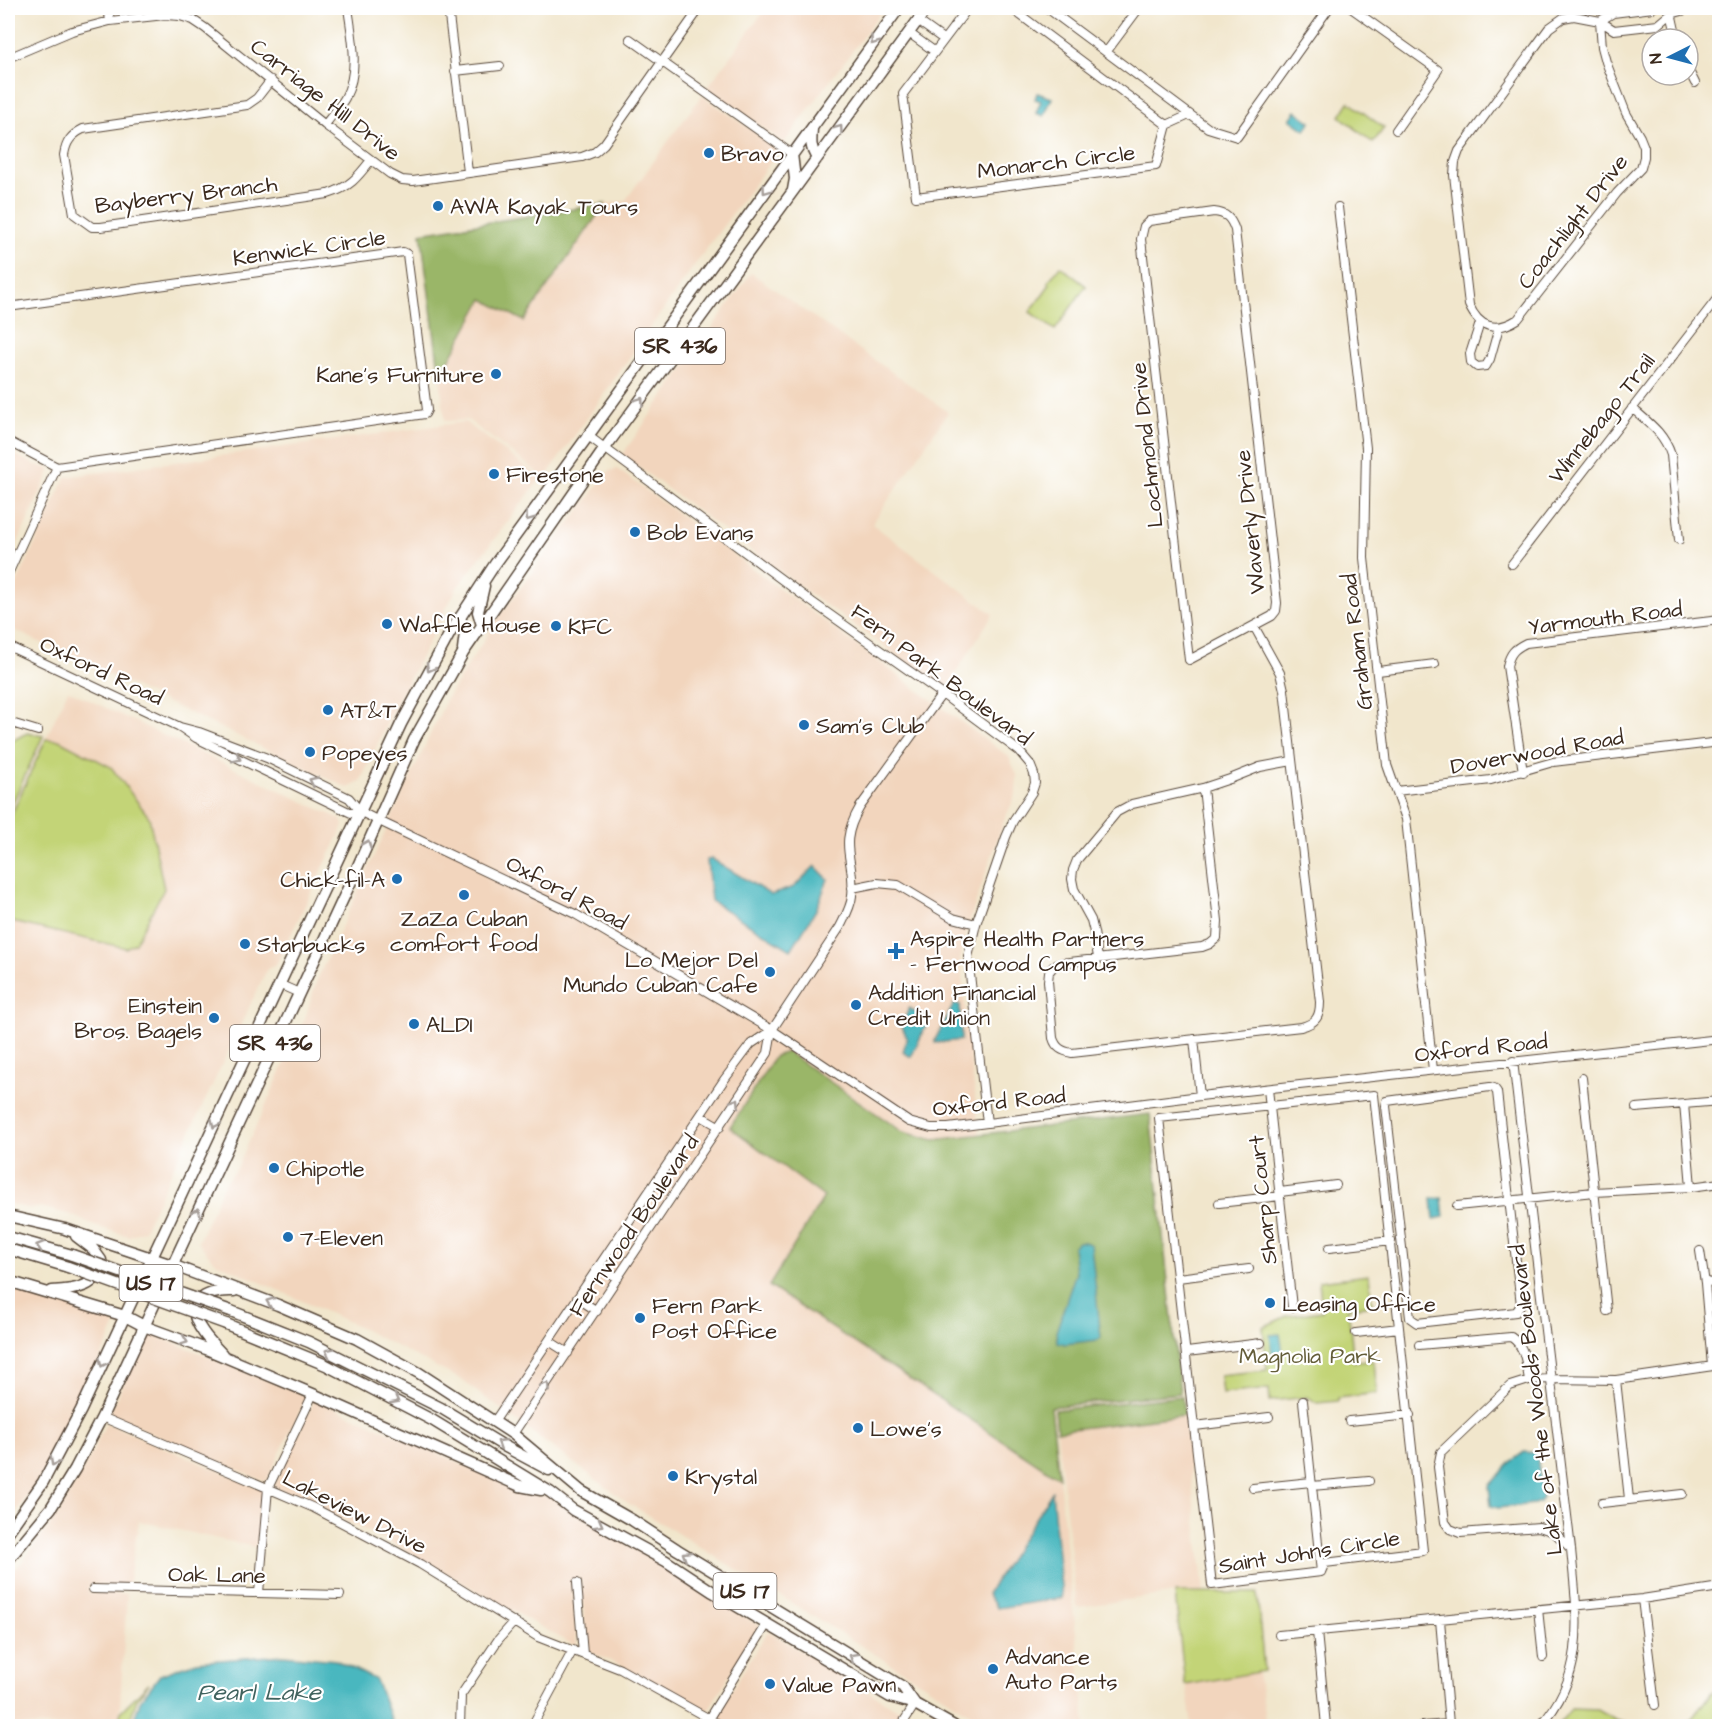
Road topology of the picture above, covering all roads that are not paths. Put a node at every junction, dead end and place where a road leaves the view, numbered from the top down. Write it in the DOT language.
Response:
graph roads {
  1 [pos="108,8"];
  2 [pos="348,8"];
  3 [pos="448,8"];
  4 [pos="700,8"];
  5 [pos="899,8"];
  6 [pos="927,8"];
  7 [pos="968,8"];
  8 [pos="1011,8"];
  9 [pos="1047,8"];
  10 [pos="1139,8"];
  11 [pos="1329,8"];
  12 [pos="1350,8"];
  13 [pos="1470,8"];
  14 [pos="1480,8"];
  15 [pos="1654,8"];
  16 [pos="1693,8"];
  17 [pos="1670,11"];
  18 [pos="110,21"];
  19 [pos="918,21"];
  20 [pos="1600,21"];
  21 [pos="1674,27"];
  22 [pos="909,33"];
  23 [pos="630,39"];
  24 [pos="943,39"];
  25 [pos="934,51"];
  26 [pos="1107,51"];
  27 [pos="8,58"];
  28 [pos="661,61"];
  29 [pos="500,66"];
  30 [pos="455,71"];
  31 [pos="271,80"];
  32 [pos="1189,115"];
  33 [pos="325,125"];
  34 [pos="1167,125"];
  35 [pos="813,126"];
  36 [pos="1396,130"];
  37 [pos="792,154"];
  38 [pos="817,158"];
  39 [pos="371,160"];
  40 [pos="468,172"];
  41 [pos="792,193"];
  42 [pos="1338,207"];
  43 [pos="1228,216"];
  44 [pos="1719,295"];
  45 [pos="8,307"];
  46 [pos="1480,323"];
  47 [pos="1498,327"];
  48 [pos="1632,408"];
  49 [pos="587,435"];
  50 [pos="8,441"];
  51 [pos="605,448"];
  52 [pos="57,467"];
  53 [pos="1679,540"];
  54 [pos="1512,564"];
  55 [pos="8,574"];
  56 [pos="487,576"];
  57 [pos="460,617"];
  58 [pos="1719,620"];
  59 [pos="482,625"];
  60 [pos="1254,626"];
  61 [pos="8,646"];
  62 [pos="463,652"];
  63 [pos="1435,664"];
  64 [pos="1378,671"];
  65 [pos="942,694"];
  66 [pos="8,722"];
  67 [pos="38,731"];
  68 [pos="1719,742"];
  69 [pos="1292,761"];
  70 [pos="1522,772"];
  71 [pos="1203,788"];
  72 [pos="1396,791"];
  73 [pos="361,812"];
  74 [pos="377,820"];
  75 [pos="852,888"];
  76 [pos="976,924"];
  77 [pos="1098,958"];
  78 [pos="281,985"];
  79 [pos="298,993"];
  80 [pos="772,1030"];
  81 [pos="1194,1039"];
  82 [pos="1719,1039"];
  83 [pos="1514,1061"];
  84 [pos="1433,1070"];
  85 [pos="1373,1077"];
  86 [pos="1582,1078"];
  87 [pos="1269,1089"];
  88 [pos="1374,1095"];
  89 [pos="1200,1096"];
  90 [pos="1158,1101"];
  91 [pos="1719,1101"];
  92 [pos="1684,1104"];
  93 [pos="1270,1107"];
  94 [pos="1636,1108"];
  95 [pos="701,1116"];
  96 [pos="1159,1118"];
  97 [pos="987,1123"];
  98 [pos="720,1127"];
  99 [pos="1719,1183"];
  100 [pos="1336,1185"];
  101 [pos="1691,1187"];
  102 [pos="1594,1192"];
  103 [pos="1280,1194"];
  104 [pos="1529,1199"];
  105 [pos="1509,1200"];
  106 [pos="1219,1203"];
  107 [pos="1457,1206"];
  108 [pos="8,1216"];
  109 [pos="67,1230"];
  110 [pos="8,1237"];
  111 [pos="1391,1241"];
  112 [pos="1329,1248"];
  113 [pos="8,1249"];
  114 [pos="1700,1251"];
  115 [pos="153,1258"];
  116 [pos="172,1265"];
  117 [pos="599,1266"];
  118 [pos="1249,1269"];
  119 [pos="618,1278"];
  120 [pos="1178,1278"];
  121 [pos="8,1281"];
  122 [pos="1719,1282"];
  123 [pos="1705,1283"];
  124 [pos="43,1291"];
  125 [pos="243,1292"];
  126 [pos="577,1299"];
  127 [pos="1292,1307"];
  128 [pos="597,1311"];
  129 [pos="1608,1311"];
  130 [pos="125,1316"];
  131 [pos="144,1326"];
  132 [pos="1400,1328"];
  133 [pos="1356,1333"];
  134 [pos="549,1341"];
  135 [pos="1261,1343"];
  136 [pos="1419,1346"];
  137 [pos="1186,1352"];
  138 [pos="568,1353"];
  139 [pos="225,1357"];
  140 [pos="1715,1365"];
  141 [pos="1551,1379"];
  142 [pos="1529,1380"];
  143 [pos="1616,1380"];
  144 [pos="313,1394"];
  145 [pos="1303,1401"];
  146 [pos="1410,1414"];
  147 [pos="102,1417"];
  148 [pos="1269,1417"];
  149 [pos="1349,1421"];
  150 [pos="494,1422"];
  151 [pos="1195,1426"];
  152 [pos="513,1434"];
  153 [pos="571,1481"];
  154 [pos="1370,1481"];
  155 [pos="1312,1484"];
  156 [pos="268,1488"];
  157 [pos="1253,1488"];
  158 [pos="550,1492"];
  159 [pos="1682,1494"];
  160 [pos="1629,1499"];
  161 [pos="1602,1503"];
  162 [pos="8,1532"];
  163 [pos="1571,1550"];
  164 [pos="8,1560"];
  165 [pos="1321,1572"];
  166 [pos="577,1583"];
  167 [pos="1719,1587"];
  168 [pos="93,1589"];
  169 [pos="259,1593"];
  170 [pos="340,1594"];
  171 [pos="1642,1599"];
  172 [pos="1576,1605"];
  173 [pos="1538,1609"];
  174 [pos="1440,1620"];
  175 [pos="513,1623"];
  176 [pos="767,1624"];
  177 [pos="1317,1632"];
  178 [pos="1280,1635"];
  179 [pos="573,1650"];
  180 [pos="583,1654"];
  181 [pos="1542,1657"];
  182 [pos="915,1704"];
  183 [pos="1654,1705"];
  184 [pos="709,1718"];
  185 [pos="460,1726"];
  186 [pos="532,1726"];
  187 [pos="722,1726"];
  188 [pos="902,1726"];
  189 [pos="954,1726"];
  190 [pos="1326,1726"];
  191 [pos="1422,1726"];
  192 [pos="1540,1726"];
  1 -- 18 [label="street"];
  2 -- 33 [label="street"];
  3 -- 30 [label="street"];
  4 -- 28 [label="street, Carriage Hill Drive"];
  5 -- 35 [label="main road, SR 436, one-way"];
  6 -- 19 [label="main road, SR 436"];
  7 -- 24 [label="street, Monarch Circle"];
  8 -- 34 [label="street, Monarch Circle"];
  9 -- 26 [label="street"];
  10 -- 26 [label="street"];
  11 -- 32 [label="street"];
  12 -- 36 [label="street"];
  13 -- 14 [label="street"];
  15 -- 17 [label="street"];
  15 -- 20 [label="street"];
  16 -- 17 [label="street"];
  17 -- 20 [label="street"];
  17 -- 21 [label="street"];
  18 -- 27 [label="street, Carriage Hill Drive"];
  18 -- 31 [label="street, Carriage Hill Drive"];
  19 -- 22 [label="main road, SR 436"];
  19 -- 24 [label="street"];
  20 -- 46 [label="street"];
  20 -- 47 [label="street, Coachlight Drive"];
  22 -- 25 [label="street"];
  38 -- 22 [label="main road, SR 436, one-way"];
  23 -- 28 [label="street"];
  24 -- 25 [label="street, Monarch Circle"];
  25 -- 34 [label="street, Monarch Circle"];
  26 -- 32 [label="street"];
  28 -- 37 [label="street"];
  28 -- 40 [label="street, Carriage Hill Drive"];
  29 -- 30 [label="street"];
  30 -- 40 [label="street"];
  31 -- 33 [label="street, Carriage Hill Drive"];
  31 -- 39 [label="street, Bayberry Branch"];
  32 -- 34 [label="street"];
  33 -- 39 [label="street, Carriage Hill Drive"];
  35 -- 37 [label="main road, SR 436"];
  35 -- 38 [label="main road"];
  37 -- 41 [label="main road"];
  37 -- 49 [label="main road, SR 436, one-way"];
  38 -- 41 [label="main road, SR 436"];
  39 -- 40 [label="street, Carriage Hill Drive"];
  51 -- 41 [label="main road, SR 436, one-way"];
  42 -- 64 [label="street, Graham Road"];
  43 -- 60 [label="street, Waverly Drive"];
  43 -- 60 [label="street, Lochmond Drive"];
  44 -- 48 [label="street, Winnebago Trail"];
  45 -- 52 [label="street, Kenwick Circle"];
  46 -- 47 [label="street"];
  46 -- 47 [label="street"];
  48 -- 53 [label="street"];
  48 -- 54 [label="street, Winnebago Trail"];
  49 -- 51 [label="street, Fern Park Boulevard"];
  49 -- 56 [label="main road, SR 436, one-way"];
  50 -- 52 [label="street"];
  51 -- 59 [label="main road, SR 436"];
  51 -- 65 [label="street, Fern Park Boulevard"];
  52 -- 55 [label="street"];
  56 -- 57 [label="main road, SR 436"];
  56 -- 59 [label="main road"];
  57 -- 62 [label="main road"];
  57 -- 73 [label="main road, SR 436, one-way"];
  58 -- 70 [label="street, Yarmouth Road"];
  59 -- 62 [label="main road, SR 436"];
  60 -- 69 [label="street, Waverly Drive"];
  61 -- 73 [label="street, Oxford Road"];
  62 -- 74 [label="main road, SR 436"];
  63 -- 64 [label="street"];
  64 -- 72 [label="street, Graham Road"];
  65 -- 75 [label="street, Fernwood Boulevard"];
  65 -- 76 [label="street, Fern Park Boulevard"];
  66 -- 67 [label="street"];
  68 -- 70 [label="street, Doverwood Road"];
  69 -- 71 [label="street"];
  69 -- 81 [label="street, Waverly Drive"];
  70 -- 72 [label="street, Doverwood Road"];
  71 -- 77 [label="street"];
  71 -- 77 [label="street"];
  72 -- 84 [label="street, Graham Road"];
  73 -- 74 [label="street, Oxford Road"];
  73 -- 78 [label="main road, SR 436"];
  79 -- 74 [label="main road, SR 436, one-way"];
  74 -- 80 [label="street, Oxford Road"];
  75 -- 76 [label="street"];
  75 -- 80 [label="street, Fernwood Boulevard"];
  76 -- 97 [label="street, Fern Park Boulevard"];
  77 -- 81 [label="street"];
  78 -- 79 [label="street"];
  78 -- 115 [label="main road, SR 436, one-way"];
  116 -- 79 [label="main road, SR 436, one-way"];
  80 -- 95 [label="street, Fernwood Boulevard"];
  80 -- 97 [label="street, Oxford Road"];
  98 -- 80 [label="street, Fernwood Boulevard, one-way"];
  81 -- 89 [label="street"];
  82 -- 83 [label="street, Oxford Road"];
  83 -- 84 [label="street, Oxford Road"];
  83 -- 104 [label="street, Lake of the Woods Boulevard"];
  84 -- 85 [label="street, Oxford Road"];
  85 -- 87 [label="street, Oxford Road"];
  85 -- 88 [label="street, Saint Johns Circle"];
  86 -- 102 [label="street"];
  87 -- 89 [label="street, Oxford Road"];
  87 -- 93 [label="street, Sharp Court"];
  88 -- 93 [label="street"];
  88 -- 111 [label="street, Saint Johns Circle"];
  89 -- 90 [label="street, Oxford Road"];
  90 -- 96 [label="street, Saint Johns Circle"];
  90 -- 97 [label="street, Oxford Road"];
  91 -- 92 [label="street"];
  92 -- 94 [label="street"];
  92 -- 101 [label="street"];
  93 -- 96 [label="street"];
  93 -- 103 [label="street, Sharp Court"];
  95 -- 98 [label="street"];
  95 -- 117 [label="street, Fernwood Boulevard"];
  96 -- 120 [label="street, Saint Johns Circle"];
  98 -- 119 [label="street, Fernwood Boulevard"];
  99 -- 101 [label="street"];
  100 -- 103 [label="street"];
  101 -- 102 [label="street"];
  102 -- 104 [label="street"];
  102 -- 129 [label="street"];
  103 -- 106 [label="street"];
  103 -- 127 [label="street, Sharp Court"];
  104 -- 105 [label="street"];
  104 -- 141 [label="street, Lake of the Woods Boulevard"];
  105 -- 105 [label="street"];
  105 -- 107 [label="street"];
  108 -- 109 [label="main road"];
  109 -- 115 [label="main road"];
  109 -- 124 [label="main road"];
  153 -- 110 [label="main road, US 17, one-way, bridge"];
  111 -- 112 [label="street"];
  111 -- 132 [label="street, Saint Johns Circle"];
  113 -- 158 [label="main road, US 17, one-way, bridge"];
  114 -- 123 [label="street"];
  115 -- 116 [label="main road"];
  115 -- 130 [label="main road, SR 436"];
  116 -- 125 [label="main road"];
  116 -- 131 [label="main road, SR 436"];
  117 -- 119 [label="street"];
  117 -- 126 [label="street, Fernwood Boulevard"];
  118 -- 120 [label="street"];
  119 -- 128 [label="street, Fernwood Boulevard"];
  120 -- 137 [label="street, Saint Johns Circle"];
  121 -- 124 [label="main road"];
  122 -- 123 [label="street"];
  123 -- 140 [label="street"];
  124 -- 130 [label="main road"];
  125 -- 139 [label="main road"];
  150 -- 125 [label="main road, one-way"];
  126 -- 128 [label="street"];
  126 -- 134 [label="street, Fernwood Boulevard"];
  128 -- 138 [label="street, Fernwood Boulevard"];
  130 -- 131 [label="main road"];
  130 -- 162 [label="main road, SR 436, one-way"];
  131 -- 139 [label="main road, one-way"];
  131 -- 147 [label="main road, SR 436"];
  132 -- 133 [label="street"];
  132 -- 146 [label="street, Saint Johns Circle"];
  134 -- 138 [label="street"];
  134 -- 150 [label="street, Fernwood Boulevard"];
  135 -- 137 [label="street"];
  136 -- 142 [label="street"];
  137 -- 151 [label="street, Saint Johns Circle"];
  152 -- 138 [label="street, Fernwood Boulevard, one-way"];
  139 -- 144 [label="main road"];
  140 -- 143 [label="street"];
  141 -- 142 [label="street"];
  141 -- 143 [label="street"];
  141 -- 163 [label="street, Lake of the Woods Boulevard"];
  142 -- 163 [label="street"];
  143 -- 160 [label="street"];
  144 -- 156 [label="street"];
  144 -- 158 [label="main road"];
  145 -- 155 [label="street"];
  146 -- 149 [label="street"];
  146 -- 165 [label="street, Saint Johns Circle"];
  147 -- 156 [label="street, Lakeview Drive"];
  147 -- 164 [label="main road, SR 436"];
  148 -- 151 [label="street"];
  150 -- 152 [label="main road"];
  151 -- 165 [label="street, Saint Johns Circle"];
  152 -- 153 [label="main road"];
  182 -- 153 [label="main road, US 17, one-way"];
  154 -- 155 [label="street"];
  155 -- 157 [label="street"];
  155 -- 165 [label="street"];
  156 -- 169 [label="street"];
  156 -- 175 [label="street, Lakeview Drive"];
  158 -- 176 [label="main road, US 17, one-way"];
  159 -- 160 [label="street"];
  160 -- 161 [label="street"];
  163 -- 172 [label="street, Lake of the Woods Boulevard"];
  166 -- 180 [label="street"];
  167 -- 171 [label="street"];
  168 -- 169 [label="street, Oak Lane"];
  169 -- 170 [label="street, Oak Lane"];
  171 -- 172 [label="street"];
  171 -- 183 [label="street"];
  172 -- 173 [label="street"];
  172 -- 192 [label="street, Lake of the Woods Boulevard"];
  173 -- 174 [label="street"];
  173 -- 181 [label="street"];
  174 -- 177 [label="street"];
  174 -- 191 [label="street"];
  175 -- 179 [label="street, Lakeview Drive"];
  175 -- 185 [label="street"];
  176 -- 182 [label="main road, US 17"];
  176 -- 184 [label="street"];
  177 -- 178 [label="street"];
  177 -- 190 [label="street"];
  179 -- 180 [label="street, Lakeview Drive"];
  179 -- 186 [label="street"];
  180 -- 184 [label="street, Lakeview Drive"];
  182 -- 188 [label="street"];
  182 -- 189 [label="main road, US 17"];
  184 -- 187 [label="street, Lakeview Drive"];
}
